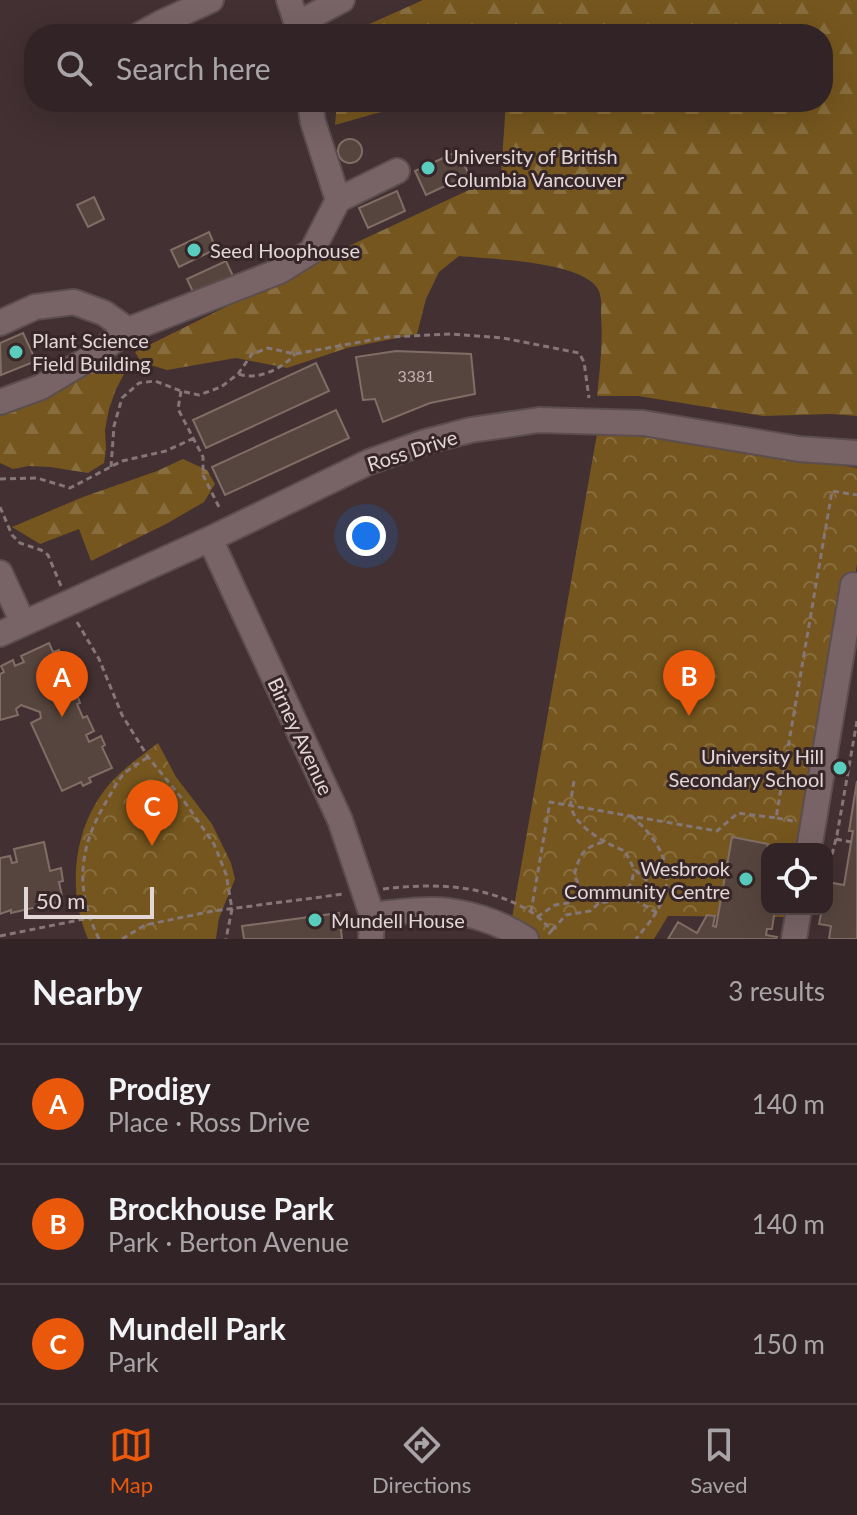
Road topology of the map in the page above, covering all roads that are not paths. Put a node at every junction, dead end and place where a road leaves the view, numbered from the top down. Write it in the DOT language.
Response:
graph roads {
  1 [pos="211,0"];
  2 [pos="289,0"];
  3 [pos="342,0"];
  4 [pos="162,24"];
  5 [pos="296,24"];
  6 [pos="305,24"];
  7 [pos="312,112"];
  8 [pos="397,171"];
  9 [pos="338,200"];
  10 [pos="0,323"];
  11 [pos="128,330"];
  12 [pos="0,402"];
  13 [pos="857,453"];
  14 [pos="210,539"];
  15 [pos="0,573"];
  16 [pos="853,585"];
  17 [pos="23,623"];
  18 [pos="0,634"];
  19 [pos="810,843"];
  20 [pos="798,915"];
  21 [pos="372,927"];
  22 [pos="526,939"];
  23 [pos="794,939"];
  1 -- 4 [label="street"];
  2 -- 5 [label="street"];
  3 -- 6 [label="street"];
  7 -- 9 [label="street"];
  8 -- 9 [label="street"];
  9 -- 11 [label="street"];
  10 -- 11 [label="street"];
  11 -- 12 [label="street"];
  13 -- 14 [label="street, Ross Drive"];
  14 -- 17 [label="street, Ross Drive"];
  14 -- 21 [label="street, Birney Avenue"];
  15 -- 17 [label="street"];
  16 -- 19 [label="street"];
  17 -- 18 [label="street, Ross Drive"];
  20 -- 23 [label="street"];
  21 -- 22 [label="street"];
}
